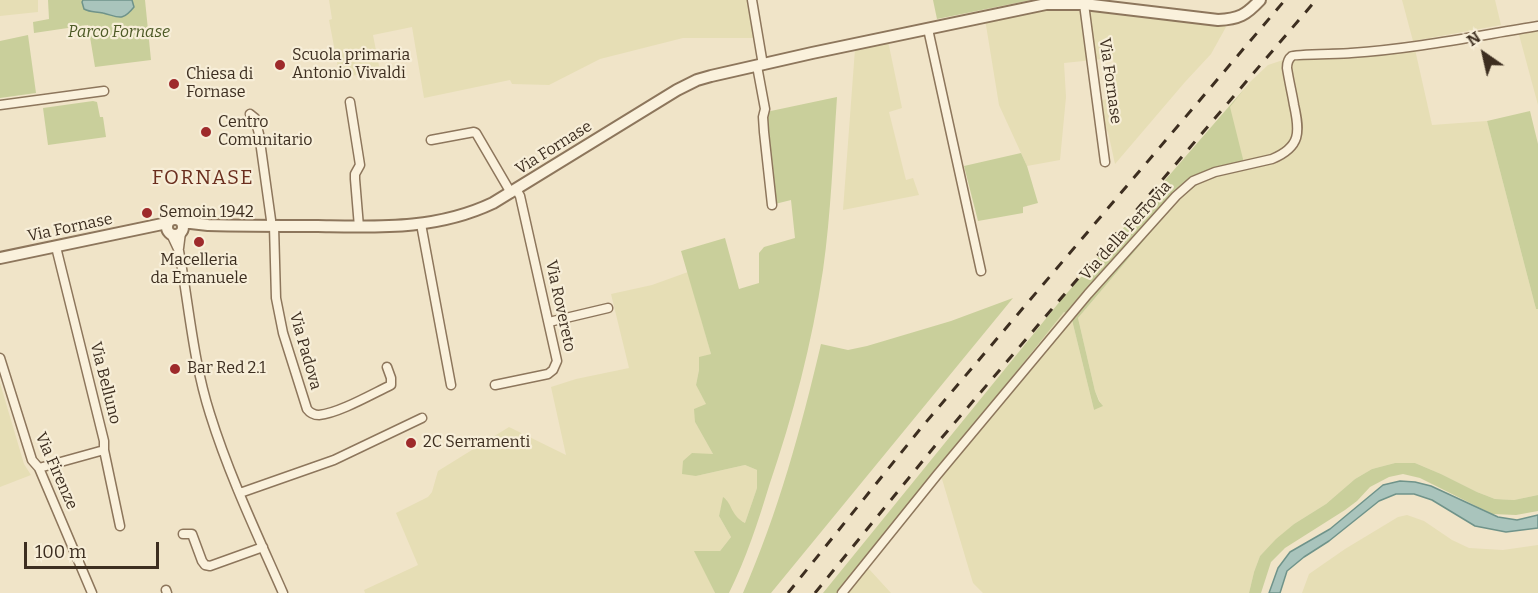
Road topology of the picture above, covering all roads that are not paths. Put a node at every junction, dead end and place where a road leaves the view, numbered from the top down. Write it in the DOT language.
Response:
graph roads {
  1 [pos="752,0"];
  2 [pos="1260,0"];
  3 [pos="1084,4"];
  4 [pos="1538,26"];
  5 [pos="928,29"];
  6 [pos="760,65"];
  7 [pos="104,92"];
  8 [pos="350,102"];
  9 [pos="0,105"];
  10 [pos="250,114"];
  11 [pos="431,140"];
  12 [pos="1105,162"];
  13 [pos="514,191"];
  14 [pos="772,205"];
  15 [pos="421,224"];
  16 [pos="272,226"];
  17 [pos="359,227"];
  18 [pos="175,229"];
  19 [pos="56,247"];
  20 [pos="0,258"];
  21 [pos="981,271"];
  22 [pos="608,308"];
  23 [pos="549,322"];
  24 [pos="0,358"];
  25 [pos="387,368"];
  26 [pos="495,384"];
  27 [pos="451,385"];
  28 [pos="422,418"];
  29 [pos="104,450"];
  30 [pos="39,468"];
  31 [pos="240,493"];
  32 [pos="120,526"];
  33 [pos="183,534"];
  34 [pos="262,547"];
  35 [pos="92,593"];
  36 [pos="284,593"];
  37 [pos="842,593"];
  1 -- 6 [label="street"];
  2 -- 3 [label="street, Via Fornase"];
  3 -- 5 [label="street, Via Fornase"];
  3 -- 12 [label="street, Via Fornase"];
  4 -- 37 [label="street, Via della Ferrovia"];
  5 -- 6 [label="street, Via Fornase"];
  5 -- 21 [label="street"];
  6 -- 13 [label="street, Via Fornase"];
  6 -- 14 [label="street"];
  7 -- 9 [label="street"];
  8 -- 17 [label="street"];
  10 -- 16 [label="street"];
  11 -- 13 [label="street, Via Rovereto"];
  13 -- 15 [label="street, Via Fornase"];
  13 -- 23 [label="street, Via Rovereto"];
  15 -- 17 [label="street, Via Fornase"];
  15 -- 27 [label="street"];
  16 -- 17 [label="street, Via Fornase"];
  16 -- 18 [label="street, Via Fornase"];
  16 -- 25 [label="street, Via Padova"];
  18 -- 19 [label="street, Via Fornase"];
  18 -- 31 [label="street"];
  19 -- 20 [label="street, Via Fornase"];
  19 -- 29 [label="street, Via Belluno"];
  22 -- 23 [label="street"];
  23 -- 26 [label="street, Via Rovereto"];
  24 -- 30 [label="street, Via Firenze"];
  28 -- 31 [label="street"];
  29 -- 30 [label="street"];
  29 -- 32 [label="street, Via Belluno"];
  30 -- 35 [label="street, Via Firenze"];
  31 -- 34 [label="street"];
  33 -- 34 [label="street"];
  34 -- 36 [label="street"];
}
